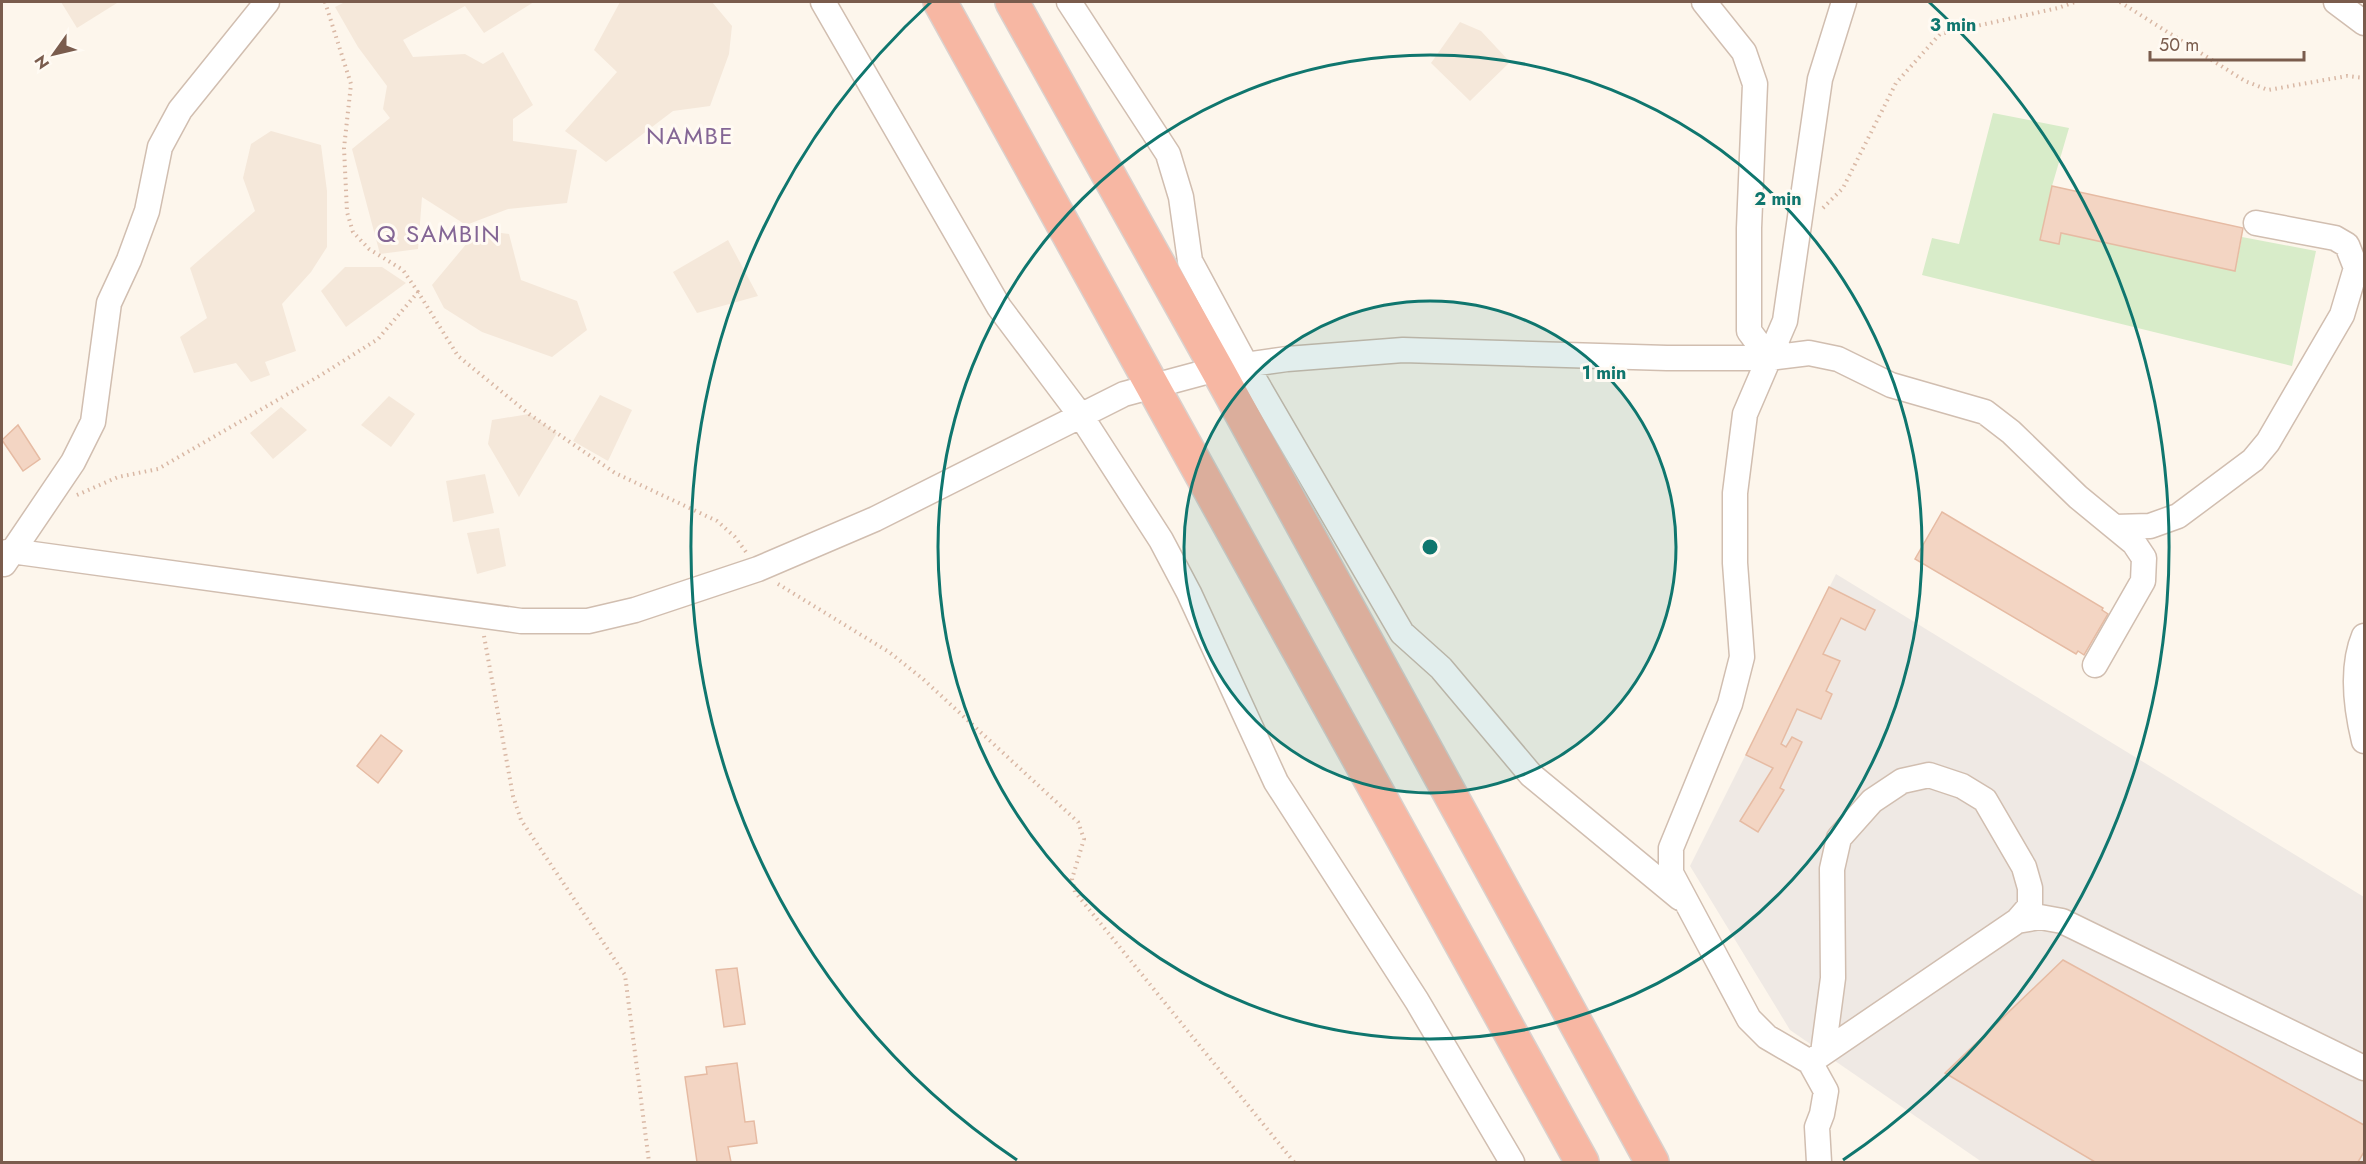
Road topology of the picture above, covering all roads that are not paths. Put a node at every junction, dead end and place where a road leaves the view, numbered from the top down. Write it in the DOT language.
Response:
graph roads {
  1 [pos="267,2"];
  2 [pos="823,2"];
  3 [pos="940,2"];
  4 [pos="1012,2"];
  5 [pos="1070,2"];
  6 [pos="1704,2"];
  7 [pos="1844,2"];
  8 [pos="2336,2"];
  9 [pos="2364,23"];
  10 [pos="2256,223"];
  11 [pos="1769,358"];
  12 [pos="1232,367"];
  13 [pos="1151,386"];
  14 [pos="1081,416"];
  15 [pos="2115,527"];
  16 [pos="5,557"];
  17 [pos="2364,636"];
  18 [pos="2095,665"];
  19 [pos="2364,741"];
  20 [pos="1688,905"];
  21 [pos="2017,921"];
  22 [pos="1816,1057"];
  23 [pos="2364,1068"];
  24 [pos="1512,1162"];
  25 [pos="1582,1162"];
  26 [pos="1652,1162"];
  27 [pos="1819,1162"];
  1 -- 16 [label="street"];
  2 -- 14 [label="street"];
  3 -- 13 [label="highway"];
  4 -- 12 [label="highway"];
  5 -- 12 [label="street"];
  6 -- 11 [label="street"];
  7 -- 11 [label="street"];
  8 -- 9 [label="street"];
  10 -- 15 [label="street"];
  11 -- 12 [label="street"];
  11 -- 15 [label="street"];
  11 -- 20 [label="street"];
  12 -- 13 [label="street"];
  12 -- 20 [label="street"];
  12 -- 26 [label="highway"];
  13 -- 14 [label="street"];
  13 -- 25 [label="highway"];
  14 -- 16 [label="street"];
  14 -- 24 [label="street"];
  15 -- 18 [label="street"];
  17 -- 19 [label="street"];
  20 -- 22 [label="street"];
  21 -- 22 [label="street"];
  21 -- 22 [label="street"];
  21 -- 23 [label="street"];
  22 -- 27 [label="street"];
}
